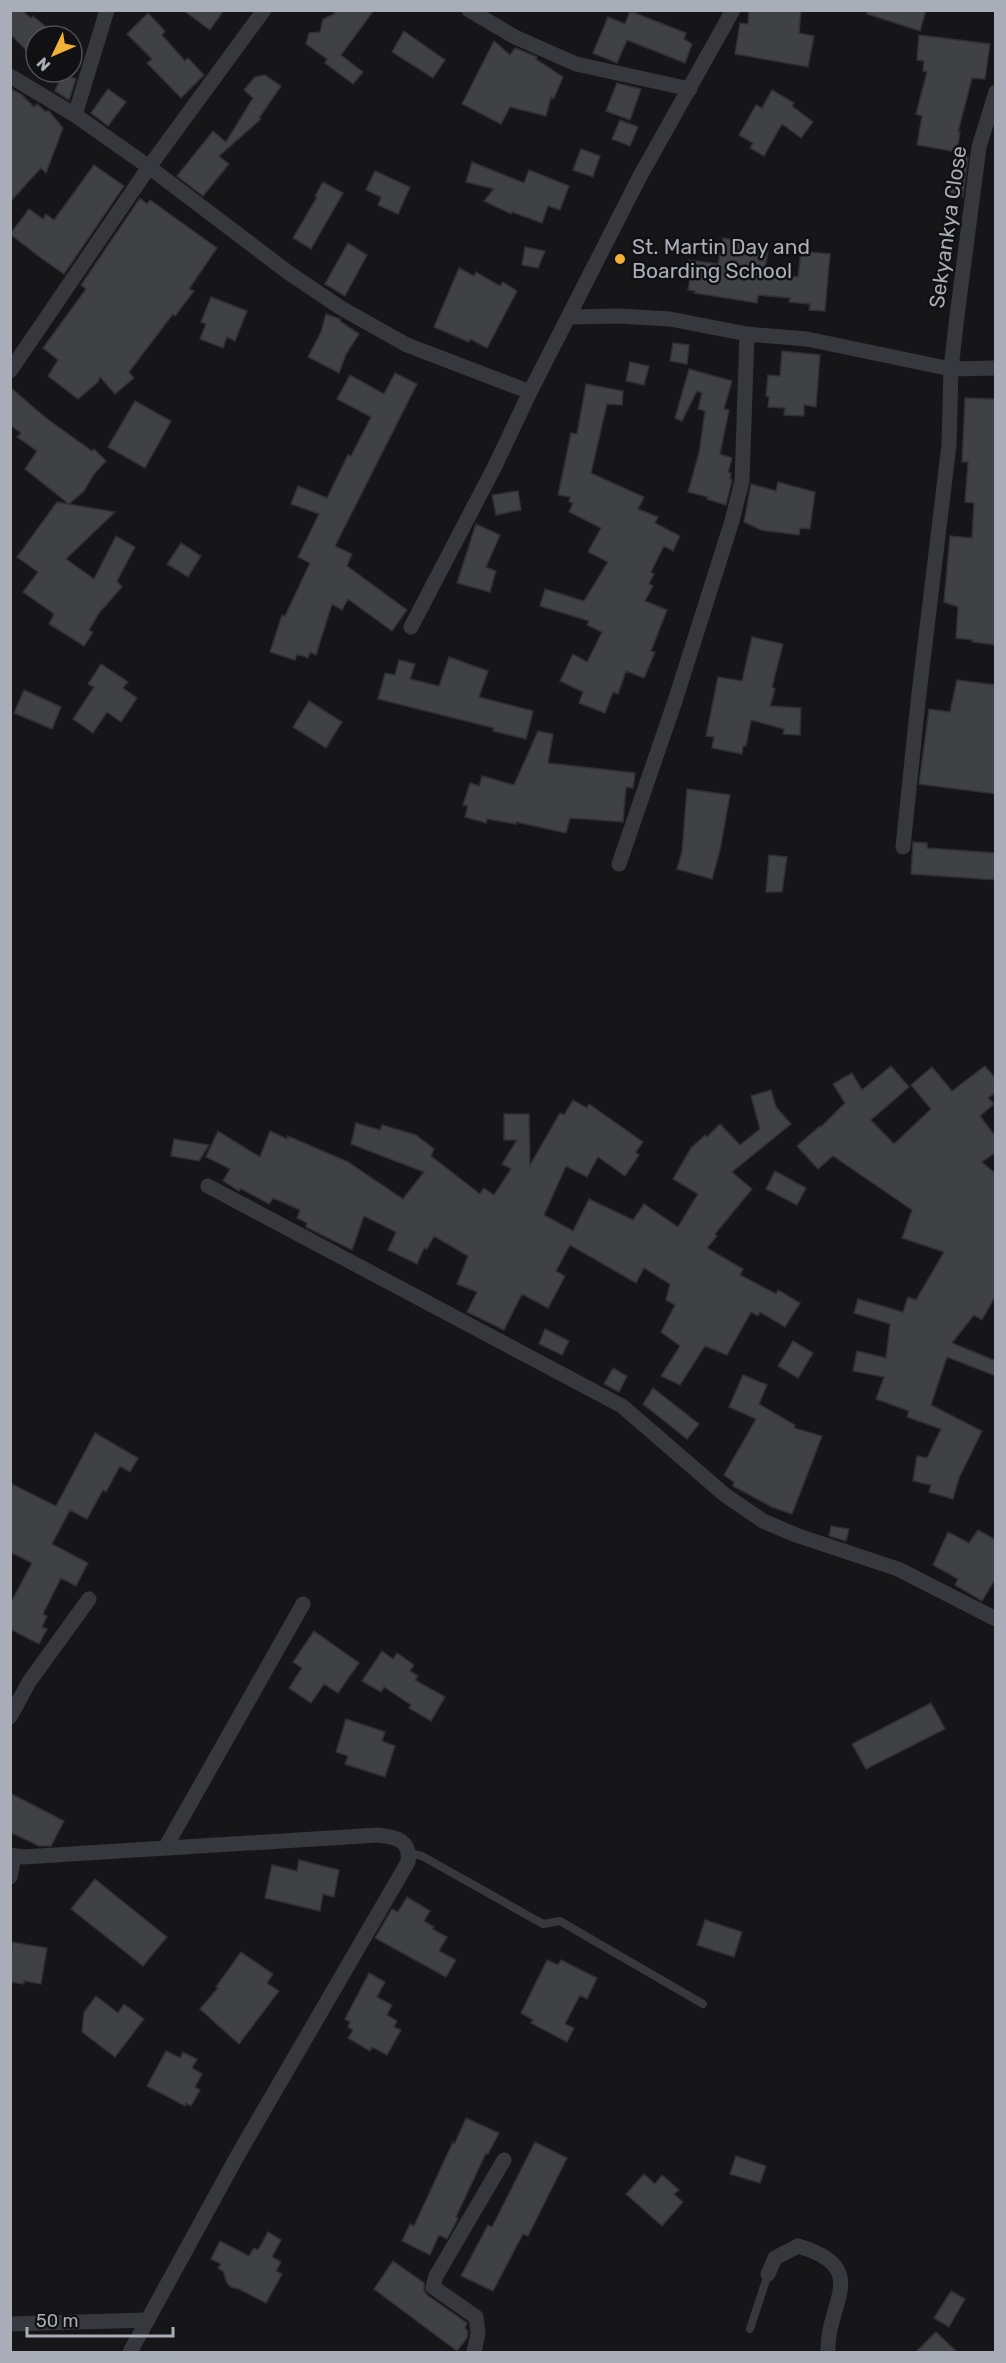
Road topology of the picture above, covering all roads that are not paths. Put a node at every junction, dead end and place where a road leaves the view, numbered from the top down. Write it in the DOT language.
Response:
graph roads {
  1 [pos="107,10"];
  2 [pos="264,10"];
  3 [pos="469,10"];
  4 [pos="733,10"];
  5 [pos="10,76"];
  6 [pos="690,89"];
  7 [pos="996,92"];
  8 [pos="75,115"];
  9 [pos="149,167"];
  10 [pos="569,317"];
  11 [pos="747,334"];
  12 [pos="996,368"];
  13 [pos="951,369"];
  14 [pos="10,371"];
  15 [pos="530,392"];
  16 [pos="411,627"];
  17 [pos="903,847"];
  18 [pos="620,864"];
  19 [pos="208,1186"];
  20 [pos="89,1599"];
  21 [pos="303,1604"];
  22 [pos="996,1619"];
  23 [pos="10,1717"];
  24 [pos="165,1848"];
  25 [pos="410,1853"];
  26 [pos="12,1855"];
  27 [pos="10,1877"];
  28 [pos="703,2004"];
  29 [pos="504,2160"];
  30 [pos="768,2274"];
  31 [pos="148,2319"];
  32 [pos="10,2324"];
  33 [pos="750,2329"];
  34 [pos="130,2352"];
  35 [pos="474,2352"];
  36 [pos="828,2352"];
  1 -- 8 [label="street"];
  2 -- 9 [label="street"];
  3 -- 6 [label="street"];
  4 -- 6 [label="street"];
  5 -- 8 [label="street"];
  6 -- 10 [label="street"];
  7 -- 13 [label="street, Sekyankya Close"];
  8 -- 9 [label="street"];
  9 -- 14 [label="street"];
  9 -- 15 [label="street"];
  10 -- 11 [label="street"];
  10 -- 15 [label="street"];
  11 -- 13 [label="street"];
  11 -- 18 [label="street"];
  12 -- 13 [label="street"];
  13 -- 17 [label="street, Sekyankya Close"];
  15 -- 16 [label="street"];
  19 -- 22 [label="street"];
  20 -- 23 [label="street"];
  21 -- 24 [label="street"];
  24 -- 25 [label="street"];
  24 -- 26 [label="street"];
  25 -- 28 [label="lane"];
  25 -- 31 [label="street"];
  26 -- 27 [label="street"];
  29 -- 35 [label="street"];
  30 -- 33 [label="lane"];
  30 -- 36 [label="street"];
  31 -- 32 [label="street"];
  31 -- 34 [label="street"];
}
